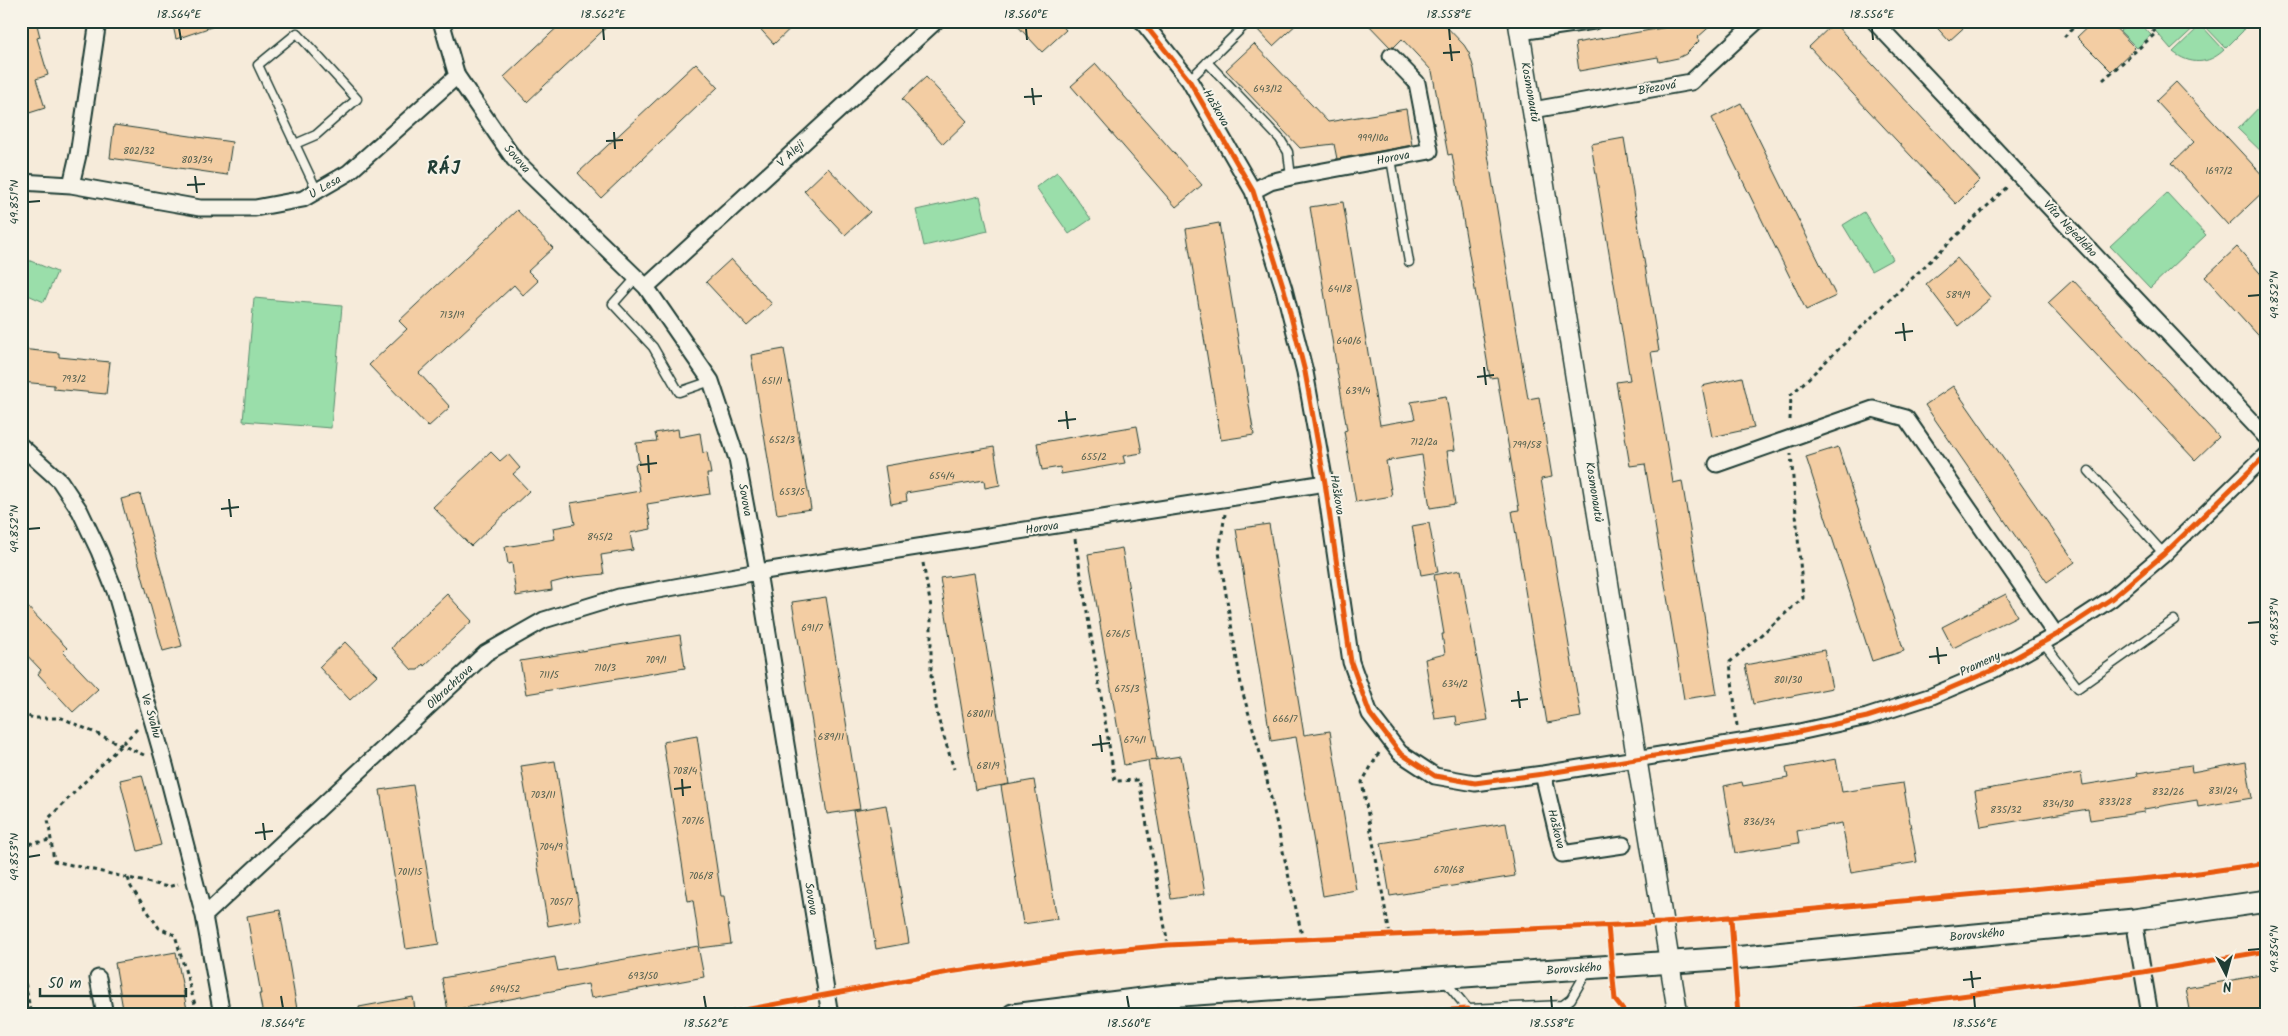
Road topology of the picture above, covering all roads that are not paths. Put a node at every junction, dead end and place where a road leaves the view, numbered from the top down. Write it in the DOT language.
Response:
graph roads {
  1 [pos="98,21"];
  2 [pos="441,21"];
  3 [pos="936,21"];
  4 [pos="1142,21"];
  5 [pos="1249,21"];
  6 [pos="1594,21"];
  7 [pos="1757,21"];
  8 [pos="1874,21"];
  9 [pos="1519,27"];
  10 [pos="1391,56"];
  11 [pos="1207,62"];
  12 [pos="457,76"];
  13 [pos="1189,80"];
  14 [pos="1533,110"];
  15 [pos="295,144"];
  16 [pos="1391,159"];
  17 [pos="1291,177"];
  18 [pos="21,182"];
  19 [pos="71,185"];
  20 [pos="317,191"];
  21 [pos="1253,192"];
  22 [pos="1410,262"];
  23 [pos="641,283"];
  24 [pos="711,381"];
  25 [pos="2267,438"];
  26 [pos="21,446"];
  27 [pos="2267,454"];
  28 [pos="1716,464"];
  29 [pos="2089,471"];
  30 [pos="1325,483"];
  31 [pos="2164,554"];
  32 [pos="758,572"];
  33 [pos="2174,620"];
  34 [pos="2049,638"];
  35 [pos="1636,758"];
  36 [pos="1543,774"];
  37 [pos="1623,845"];
  38 [pos="2267,901"];
  39 [pos="204,916"];
  40 [pos="2134,920"];
  41 [pos="1669,962"];
  42 [pos="1589,968"];
  43 [pos="1443,977"];
  44 [pos="98,978"];
  45 [pos="105,1015"];
  46 [pos="222,1015"];
  47 [pos="830,1015"];
  48 [pos="1013,1015"];
  49 [pos="1678,1015"];
  50 [pos="2150,1015"];
  1 -- 19 [label="street"];
  2 -- 12 [label="street"];
  3 -- 23 [label="street, V Aleji"];
  4 -- 13 [label="street, Haškova"];
  5 -- 11 [label="lane"];
  6 -- 9 [label="street"];
  7 -- 14 [label="street, Březová"];
  8 -- 25 [label="street, Víta Nejedlého"];
  9 -- 14 [label="street, Kosmonautů"];
  10 -- 16 [label="street, Horova"];
  11 -- 13 [label="lane"];
  11 -- 17 [label="lane"];
  12 -- 20 [label="street, U Lesa"];
  12 -- 23 [label="street, Sovova"];
  13 -- 21 [label="street, Haškova"];
  14 -- 35 [label="street, Kosmonautů"];
  15 -- 15 [label="lane"];
  15 -- 20 [label="lane"];
  16 -- 17 [label="street, Horova"];
  16 -- 22 [label="lane"];
  17 -- 21 [label="street, Horova"];
  18 -- 19 [label="street, U Lesa"];
  19 -- 20 [label="street, U Lesa"];
  21 -- 30 [label="street, Haškova"];
  23 -- 24 [label="street, Sovova"];
  23 -- 24 [label="lane"];
  24 -- 32 [label="street, Sovova"];
  26 -- 39 [label="street, Ve Svahu"];
  27 -- 31 [label="street, Prameny"];
  28 -- 34 [label="street"];
  29 -- 31 [label="lane"];
  30 -- 32 [label="street, Horova"];
  30 -- 36 [label="street, Haškova"];
  31 -- 34 [label="street, Prameny"];
  32 -- 39 [label="street, Olbrachtova"];
  32 -- 47 [label="street, Sovova"];
  33 -- 34 [label="lane"];
  34 -- 35 [label="street, Prameny"];
  35 -- 36 [label="street, Haškova"];
  35 -- 41 [label="street, Kosmonautů"];
  36 -- 37 [label="street, Haškova"];
  38 -- 40 [label="main road, Borovského"];
  39 -- 46 [label="street, Ve Svahu"];
  40 -- 41 [label="main road, Borovského"];
  40 -- 50 [label="street"];
  41 -- 42 [label="main road, Borovského"];
  41 -- 49 [label="street, Kosmonautů"];
  42 -- 43 [label="main road, Borovského"];
  42 -- 43 [label="lane"];
  43 -- 48 [label="main road, Borovského"];
  44 -- 45 [label="street"];
}
